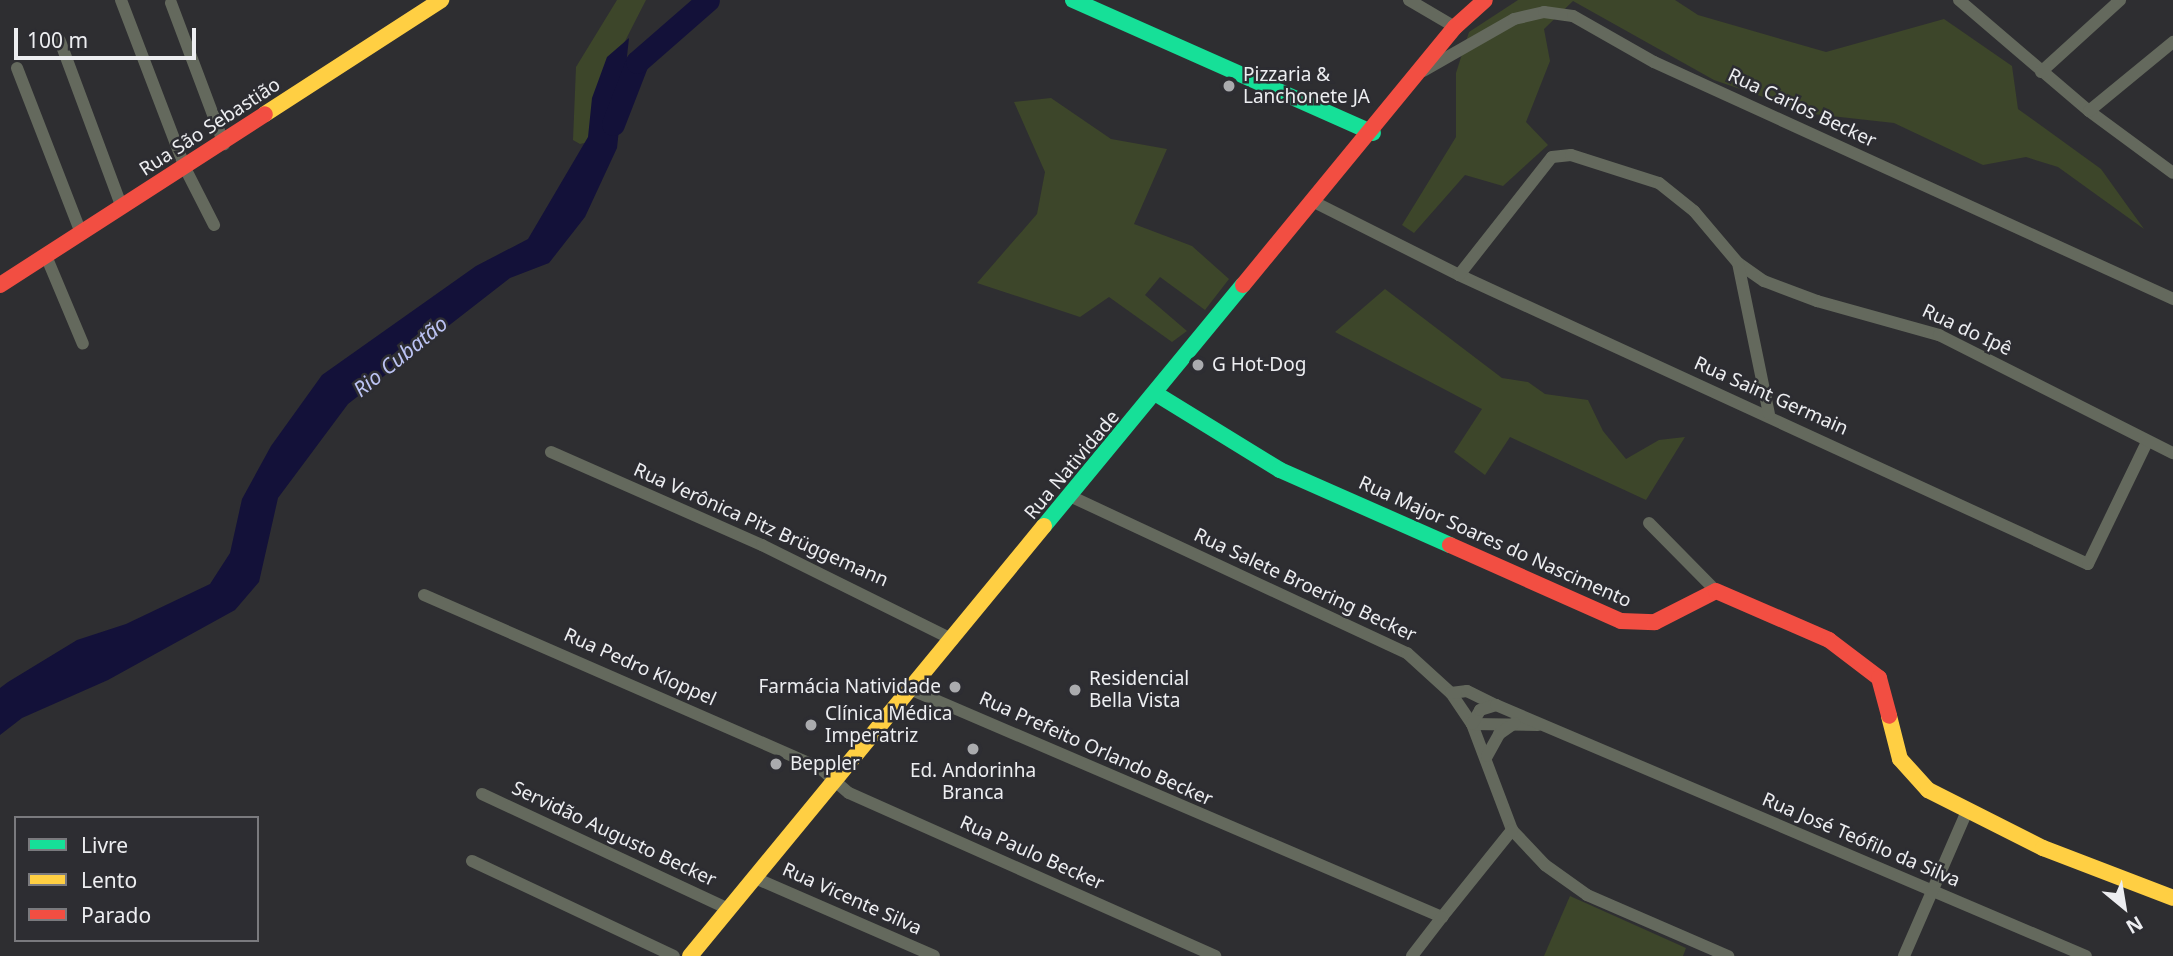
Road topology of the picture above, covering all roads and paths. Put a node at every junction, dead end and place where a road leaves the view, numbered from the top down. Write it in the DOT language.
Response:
graph roads {
  1 [pos="121,0"];
  2 [pos="441,0"];
  3 [pos="1073,0"];
  4 [pos="1409,0"];
  5 [pos="1485,0"];
  6 [pos="2120,0"];
  7 [pos="1963,1"];
  8 [pos="171,3"];
  9 [pos="1455,27"];
  10 [pos="60,41"];
  11 [pos="2173,42"];
  12 [pos="17,68"];
  13 [pos="2041,72"];
  14 [pos="1420,73"];
  15 [pos="2089,111"];
  16 [pos="1373,133"];
  17 [pos="223,144"];
  18 [pos="185,169"];
  19 [pos="2173,173"];
  20 [pos="1316,202"];
  21 [pos="122,208"];
  22 [pos="214,225"];
  23 [pos="81,233"];
  24 [pos="46,256"];
  25 [pos="1738,264"];
  26 [pos="1459,275"];
  27 [pos="0,285"];
  28 [pos="2173,299"];
  29 [pos="83,344"];
  30 [pos="1158,395"];
  31 [pos="1769,414"];
  32 [pos="2147,442"];
  33 [pos="551,452"];
  34 [pos="2173,453"];
  35 [pos="1072,497"];
  36 [pos="1649,523"];
  37 [pos="1716,591"];
  38 [pos="424,595"];
  39 [pos="953,640"];
  40 [pos="912,690"];
  41 [pos="1451,693"];
  42 [pos="1496,705"];
  43 [pos="1515,723"];
  44 [pos="1472,724"];
  45 [pos="1538,725"];
  46 [pos="1487,756"];
  47 [pos="836,782"];
  48 [pos="482,794"];
  49 [pos="1967,811"];
  50 [pos="1512,830"];
  51 [pos="471,861"];
  52 [pos="755,878"];
  53 [pos="1932,891"];
  54 [pos="2173,898"];
  55 [pos="729,909"];
  56 [pos="1442,917"];
  57 [pos="674,956"];
  58 [pos="690,956"];
  59 [pos="934,956"];
  60 [pos="1215,956"];
  61 [pos="1412,956"];
  62 [pos="1728,956"];
  63 [pos="1904,956"];
  64 [pos="2086,956"];
  1 -- 18 [label="street"];
  2 -- 17 [label="main road, Rua São Sebastião"];
  3 -- 16 [label="main road"];
  4 -- 9 [label="street"];
  5 -- 9 [label="main road, Rua Natividade"];
  6 -- 13 [label="street"];
  7 -- 13 [label="street"];
  8 -- 17 [label="street"];
  9 -- 14 [label="main road, Rua Natividade"];
  10 -- 21 [label="street"];
  11 -- 15 [label="street"];
  12 -- 23 [label="street"];
  13 -- 15 [label="street"];
  14 -- 16 [label="main road, Rua Natividade"];
  14 -- 28 [label="street, Rua Carlos Becker"];
  15 -- 19 [label="street"];
  16 -- 20 [label="main road, Rua Natividade"];
  17 -- 18 [label="main road, Rua São Sebastião"];
  18 -- 21 [label="main road, Rua São Sebastião"];
  18 -- 22 [label="street"];
  20 -- 26 [label="street, Rua Saint Germain"];
  20 -- 30 [label="main road, Rua Natividade"];
  21 -- 23 [label="main road, Rua São Sebastião"];
  23 -- 24 [label="main road, Rua São Sebastião"];
  24 -- 27 [label="main road, Rua São Sebastião"];
  24 -- 29 [label="street"];
  25 -- 26 [label="street, Rua do Ipê"];
  25 -- 31 [label="street"];
  25 -- 32 [label="street, Rua do Ipê"];
  26 -- 31 [label="street, Rua Saint Germain"];
  30 -- 35 [label="main road, Rua Natividade"];
  30 -- 37 [label="main road, Rua Major Soares do Nascimento"];
  31 -- 32 [label="street, Rua Saint Germain"];
  32 -- 34 [label="street, Rua do Ipê"];
  33 -- 39 [label="street, Rua Verônica Pitz Brüggemann"];
  35 -- 39 [label="main road, Rua Natividade"];
  35 -- 41 [label="street, Rua Salete Broering Becker"];
  36 -- 37 [label="street"];
  37 -- 49 [label="main road"];
  38 -- 47 [label="street, Rua Pedro Kloppel"];
  39 -- 40 [label="main road, Rua Natividade"];
  40 -- 47 [label="main road, Rua Natividade"];
  40 -- 56 [label="street, Rua Prefeito Orlando Becker"];
  41 -- 42 [label="street, Rua José Teófilo da Silva"];
  41 -- 44 [label="street, Rua Salete Broering Becker"];
  42 -- 44 [label="street"];
  42 -- 45 [label="street, Rua José Teófilo da Silva"];
  43 -- 44 [label="street"];
  43 -- 45 [label="street"];
  43 -- 46 [label="street"];
  44 -- 46 [label="street, Rua Salete Broering Becker"];
  45 -- 53 [label="street, Rua José Teófilo da Silva"];
  46 -- 50 [label="street, Rua Salete Broering Becker"];
  47 -- 52 [label="main road, Rua Natividade"];
  47 -- 60 [label="street, Rua Paulo Becker"];
  48 -- 55 [label="street, Servidão Augusto Becker"];
  49 -- 53 [label="street"];
  49 -- 54 [label="main road"];
  50 -- 56 [label="street"];
  50 -- 62 [label="street, Rua Salete Broering Becker"];
  51 -- 57 [label="street"];
  52 -- 55 [label="main road, Rua Natividade"];
  52 -- 59 [label="street, Rua Vicente Silva"];
  53 -- 63 [label="street"];
  53 -- 64 [label="street, Rua José Teófilo da Silva"];
  55 -- 58 [label="main road, Rua Natividade"];
  56 -- 61 [label="street"];
}
